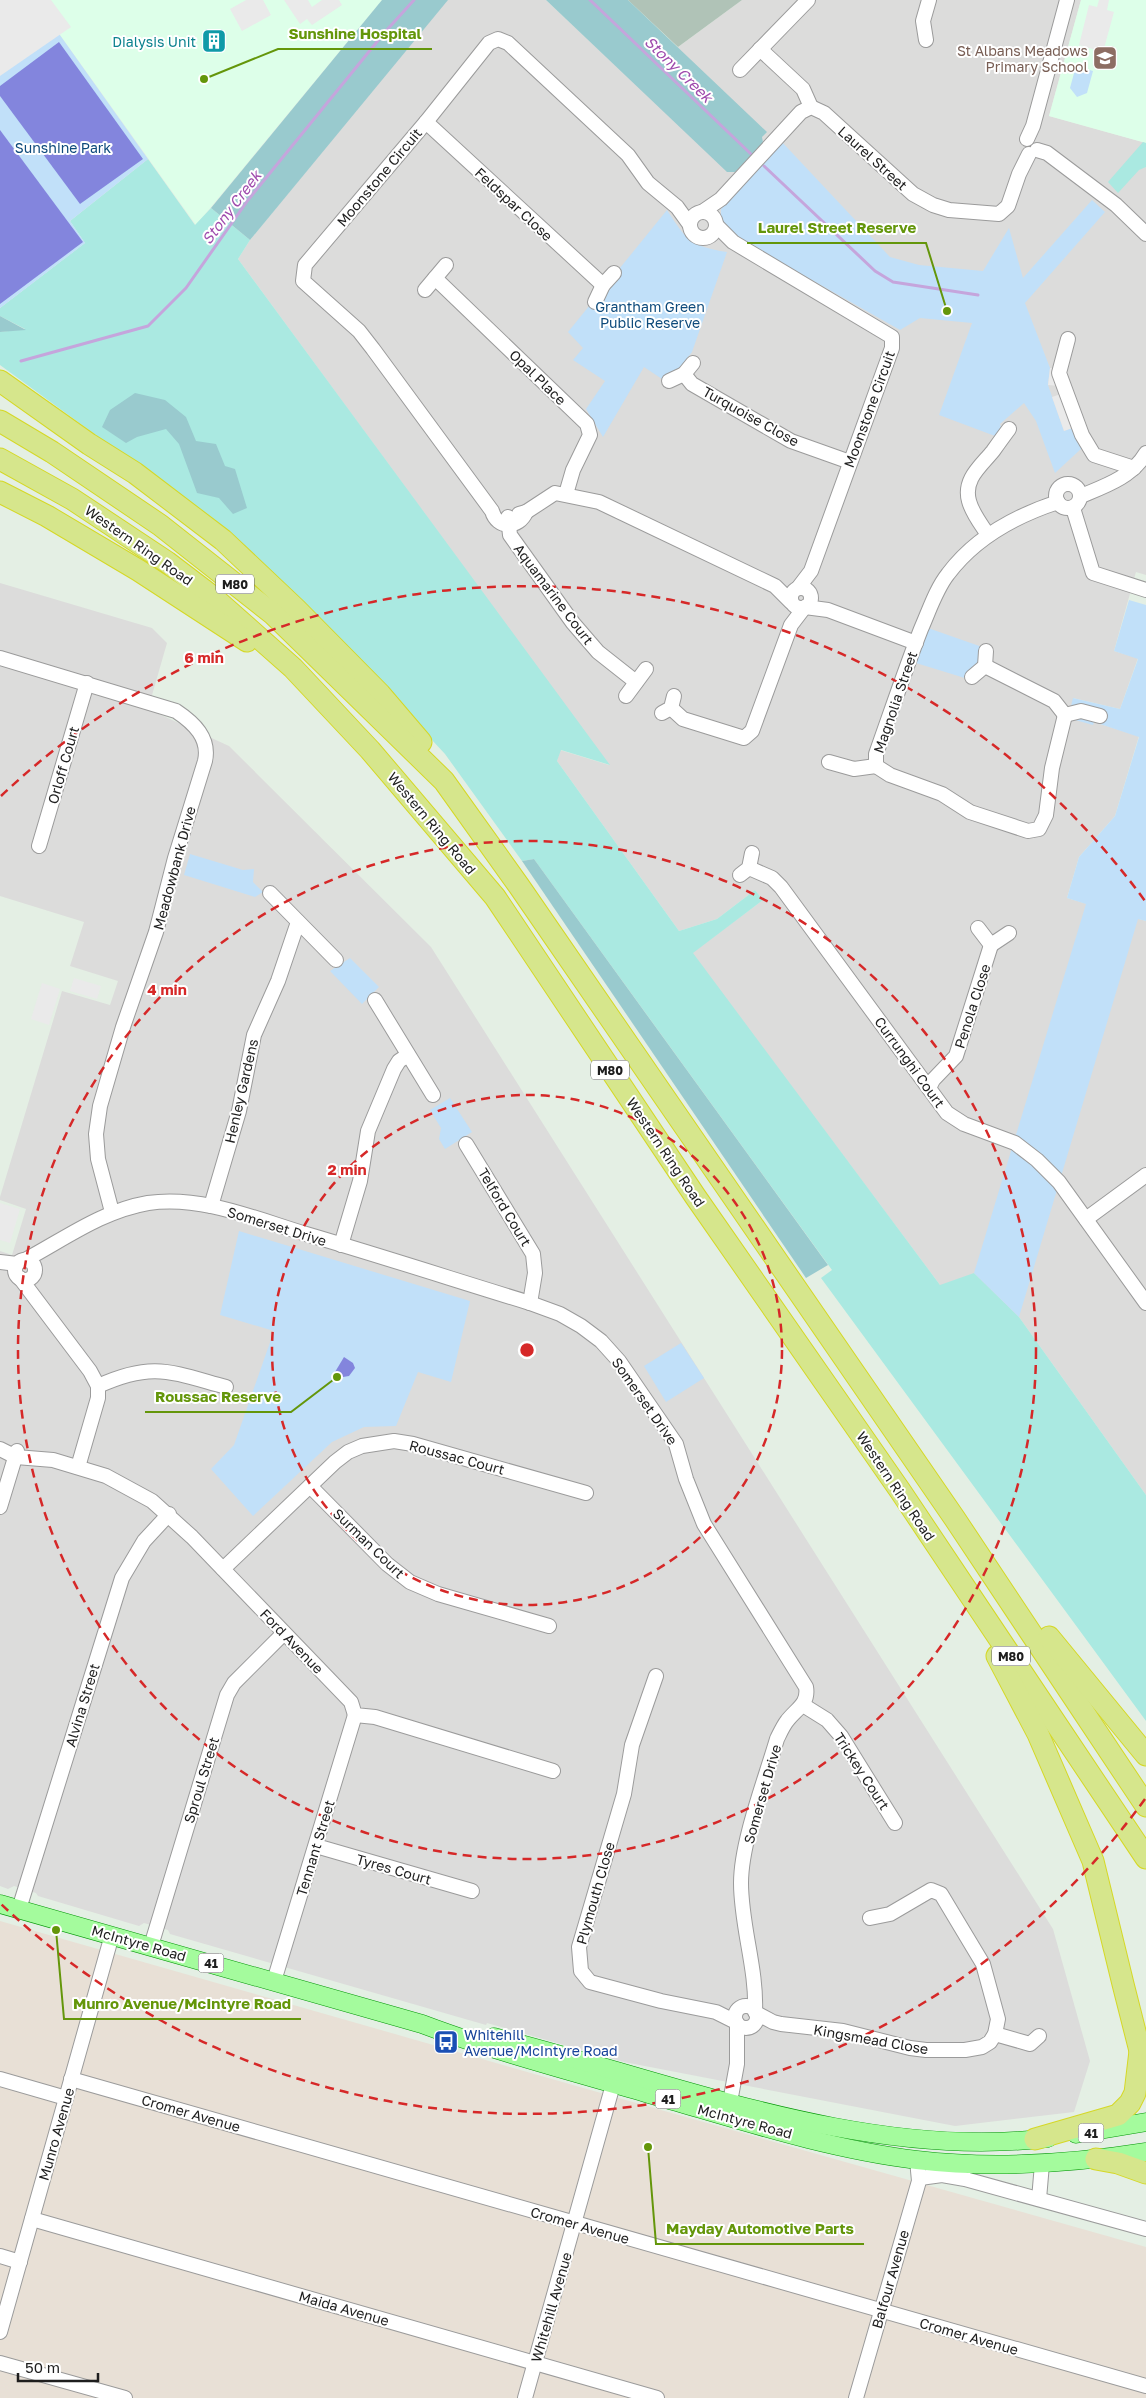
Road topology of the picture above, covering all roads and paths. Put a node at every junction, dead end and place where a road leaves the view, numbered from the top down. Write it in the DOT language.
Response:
graph roads {
  1 [pos="808,0"];
  2 [pos="929,0"];
  3 [pos="1067,0"];
  4 [pos="926,40"];
  5 [pos="760,49"];
  6 [pos="740,70"];
  7 [pos="812,107"];
  8 [pos="426,122"];
  9 [pos="1032,146"];
  10 [pos="721,200"];
  11 [pos="677,206"];
  12 [pos="700,212"];
  13 [pos="716,223"];
  14 [pos="690,225"];
  15 [pos="1146,234"];
  16 [pos="706,238"];
  17 [pos="733,242"];
  18 [pos="446,265"];
  19 [pos="614,273"];
  20 [pos="435,278"];
  21 [pos="603,285"];
  22 [pos="425,290"];
  23 [pos="595,302"];
  24 [pos="1068,339"];
  25 [pos="0,381"];
  26 [pos="669,381"];
  27 [pos="0,422"];
  28 [pos="1009,429"];
  29 [pos="1146,453"];
  30 [pos="0,459"];
  31 [pos="850,462"];
  32 [pos="1134,468"];
  33 [pos="0,492"];
  34 [pos="566,494"];
  35 [pos="1058,502"];
  36 [pos="1077,502"];
  37 [pos="509,521"];
  38 [pos="988,535"];
  39 [pos="1146,590"];
  40 [pos="801,598"];
  41 [pos="916,643"];
  42 [pos="986,651"];
  43 [pos="0,658"];
  44 [pos="985,666"];
  45 [pos="293,668"];
  46 [pos="646,669"];
  47 [pos="972,677"];
  48 [pos="636,682"];
  49 [pos="87,684"];
  50 [pos="626,696"];
  51 [pos="669,706"];
  52 [pos="1065,715"];
  53 [pos="1100,716"];
  54 [pos="830,762"];
  55 [pos="876,766"];
  56 [pos="444,781"];
  57 [pos="39,846"];
  58 [pos="752,854"];
  59 [pos="270,893"];
  60 [pos="298,922"];
  61 [pos="978,928"];
  62 [pos="1009,933"];
  63 [pos="991,945"];
  64 [pos="336,960"];
  65 [pos="375,1000"];
  66 [pos="408,1054"];
  67 [pos="929,1088"];
  68 [pos="433,1095"];
  69 [pos="466,1144"];
  70 [pos="1146,1175"];
  71 [pos="211,1206"];
  72 [pos="112,1212"];
  73 [pos="1086,1219"];
  74 [pos="341,1244"];
  75 [pos="0,1264"];
  76 [pos="24,1270"];
  77 [pos="530,1303"];
  78 [pos="1146,1303"];
  79 [pos="98,1386"];
  80 [pos="226,1388"];
  81 [pos="0,1442"];
  82 [pos="0,1449"];
  83 [pos="16,1454"];
  84 [pos="78,1467"];
  85 [pos="310,1486"];
  86 [pos="901,1492"];
  87 [pos="586,1493"];
  88 [pos="0,1507"];
  89 [pos="168,1514"];
  90 [pos="956,1519"];
  91 [pos="223,1569"];
  92 [pos="549,1626"];
  93 [pos="284,1633"];
  94 [pos="656,1676"];
  95 [pos="803,1705"];
  96 [pos="355,1715"];
  97 [pos="1146,1755"];
  98 [pos="554,1771"];
  99 [pos="1146,1806"];
  100 [pos="895,1823"];
  101 [pos="316,1846"];
  102 [pos="1146,1858"];
  103 [pos="472,1892"];
  104 [pos="0,1904"];
  105 [pos="19,1909"];
  106 [pos="870,1918"];
  107 [pos="112,1935"];
  108 [pos="151,1946"];
  109 [pos="274,1981"];
  110 [pos="746,2017"];
  111 [pos="995,2034"];
  112 [pos="1039,2036"];
  113 [pos="1143,2058"];
  114 [pos="615,2077"];
  115 [pos="0,2079"];
  116 [pos="72,2079"];
  117 [pos="66,2098"];
  118 [pos="729,2109"];
  119 [pos="1146,2122"];
  120 [pos="921,2139"];
  121 [pos="944,2140"];
  122 [pos="1035,2140"];
  123 [pos="1146,2152"];
  124 [pos="1096,2159"];
  125 [pos="917,2160"];
  126 [pos="1042,2164"];
  127 [pos="1146,2173"];
  128 [pos="920,2178"];
  129 [pos="1039,2199"];
  130 [pos="32,2219"];
  131 [pos="574,2223"];
  132 [pos="1146,2229"];
  133 [pos="0,2256"];
  134 [pos="20,2262"];
  135 [pos="881,2311"];
  136 [pos="0,2332"];
  137 [pos="535,2362"];
  138 [pos="0,2363"];
  139 [pos="1146,2386"];
  140 [pos="125,2398"];
  141 [pos="525,2398"];
  142 [pos="657,2398"];
  143 [pos="856,2398"];
  1 -- 5 [label="street"];
  2 -- 4 [label="street"];
  3 -- 9 [label="street, Laurel Street"];
  5 -- 6 [label="street"];
  5 -- 7 [label="street"];
  7 -- 9 [label="street, Laurel Street"];
  7 -- 10 [label="street"];
  8 -- 11 [label="street, Moonstone Circuit"];
  8 -- 21 [label="street, Feldspar Close"];
  8 -- 37 [label="street, Moonstone Circuit"];
  9 -- 15 [label="street"];
  10 -- 12 [label="street"];
  10 -- 13 [label="street"];
  11 -- 12 [label="street, Moonstone Circuit"];
  11 -- 14 [label="street, Moonstone Circuit"];
  12 -- 13 [label="street"];
  12 -- 14 [label="street"];
  13 -- 16 [label="street"];
  13 -- 17 [label="street, Moonstone Circuit"];
  14 -- 16 [label="street"];
  16 -- 17 [label="street, Moonstone Circuit"];
  17 -- 31 [label="street, Moonstone Circuit"];
  18 -- 20 [label="street"];
  19 -- 21 [label="street"];
  20 -- 22 [label="street"];
  20 -- 34 [label="street, Opal Place"];
  21 -- 23 [label="street"];
  24 -- 32 [label="street"];
  25 -- 56 [label="highway"];
  26 -- 31 [label="street, Turquoise Close"];
  27 -- 56 [label="highway, Western Ring Road / M80"];
  28 -- 38 [label="street"];
  29 -- 32 [label="street"];
  30 -- 45 [label="highway, Western Ring Road / M80"];
  31 -- 40 [label="street, Moonstone Circuit"];
  32 -- 36 [label="street"];
  33 -- 45 [label="highway"];
  34 -- 37 [label="street"];
  34 -- 40 [label="street"];
  35 -- 36 [label="street"];
  35 -- 36 [label="street"];
  35 -- 38 [label="street, Magnolia Street"];
  36 -- 39 [label="street"];
  37 -- 48 [label="street, Aquamarine Court"];
  38 -- 41 [label="street, Magnolia Street"];
  40 -- 41 [label="street"];
  40 -- 51 [label="street, Moonstone Circuit"];
  41 -- 55 [label="street, Magnolia Street"];
  42 -- 44 [label="street"];
  43 -- 49 [label="street, Meadowbank Drive"];
  44 -- 47 [label="street"];
  44 -- 52 [label="street"];
  45 -- 86 [label="highway, Western Ring Road / M80"];
  46 -- 48 [label="street"];
  48 -- 50 [label="street"];
  49 -- 57 [label="street, Orloff Court"];
  49 -- 72 [label="street, Meadowbank Drive"];
  52 -- 53 [label="street"];
  52 -- 55 [label="street, Magnolia Street"];
  54 -- 55 [label="street"];
  56 -- 90 [label="highway, Western Ring Road / M80"];
  58 -- 67 [label="street, Currunghi Court"];
  59 -- 60 [label="street"];
  60 -- 64 [label="street"];
  60 -- 71 [label="street, Henley Gardens"];
  61 -- 63 [label="street, Penola Close"];
  62 -- 63 [label="street, Penola Close"];
  63 -- 67 [label="street, Penola Close"];
  65 -- 66 [label="street"];
  66 -- 68 [label="street"];
  66 -- 74 [label="street"];
  67 -- 73 [label="street, Currunghi Court"];
  69 -- 77 [label="street, Telford Court"];
  70 -- 73 [label="street"];
  71 -- 72 [label="street, Somerset Drive"];
  71 -- 74 [label="street, Somerset Drive"];
  72 -- 76 [label="street, Somerset Drive"];
  73 -- 78 [label="street, Currunghi Court"];
  74 -- 77 [label="street, Somerset Drive"];
  75 -- 76 [label="street"];
  76 -- 79 [label="street"];
  77 -- 95 [label="street, Somerset Drive"];
  79 -- 80 [label="street"];
  79 -- 84 [label="street"];
  81 -- 83 [label="street, Ford Avenue"];
  82 -- 83 [label="street, Ford Avenue"];
  83 -- 84 [label="street, Ford Avenue"];
  83 -- 88 [label="street"];
  84 -- 89 [label="street, Ford Avenue"];
  85 -- 87 [label="street, Roussac Court"];
  85 -- 91 [label="street, Roussac Court"];
  85 -- 92 [label="street, Surman Court"];
  86 -- 102 [label="highway, Western Ring Road / M80"];
  86 -- 113 [label="highway"];
  89 -- 91 [label="street, Ford Avenue"];
  89 -- 105 [label="street, Alvina Street"];
  90 -- 97 [label="highway"];
  90 -- 99 [label="highway, Western Ring Road / M80"];
  91 -- 93 [label="street, Ford Avenue"];
  93 -- 96 [label="street, Ford Avenue"];
  93 -- 108 [label="street, Sproul Street"];
  94 -- 110 [label="street, Plymouth Close"];
  95 -- 100 [label="street, Trickey Court"];
  95 -- 110 [label="street, Somerset Drive"];
  96 -- 98 [label="street"];
  96 -- 101 [label="street, Tennant Street"];
  101 -- 103 [label="street, Tyres Court"];
  101 -- 109 [label="street, Tennant Street"];
  104 -- 105 [label="main road, McIntyre Road / 41"];
  105 -- 107 [label="main road, McIntyre Road / 41"];
  106 -- 111 [label="street"];
  107 -- 108 [label="main road, McIntyre Road / 41"];
  107 -- 116 [label="street, Munro Avenue"];
  108 -- 109 [label="main road, McIntyre Road / 41"];
  109 -- 114 [label="main road, McIntyre Road / 41"];
  110 -- 111 [label="street, Kingsmead Close"];
  110 -- 118 [label="street, Somerset Drive"];
  111 -- 112 [label="street"];
  113 -- 122 [label="highway"];
  114 -- 118 [label="main road, McIntyre Road / 41"];
  114 -- 131 [label="street, Whitehill Avenue"];
  115 -- 117 [label="street"];
  116 -- 117 [label="street, Munro Avenue"];
  116 -- 131 [label="street, Cromer Avenue"];
  117 -- 130 [label="street, Munro Avenue"];
  118 -- 120 [label="main road, McIntyre Road / 41"];
  118 -- 125 [label="main road, McIntyre Road / 41"];
  119 -- 122 [label="main road, 41"];
  120 -- 121 [label="main road, McIntyre Road / 41"];
  120 -- 125 [label="main road"];
  121 -- 122 [label="main road, 41"];
  121 -- 126 [label="main road"];
  123 -- 124 [label="main road, 41"];
  124 -- 126 [label="main road, 41"];
  124 -- 127 [label="highway"];
  125 -- 126 [label="main road, McIntyre Road / 41"];
  125 -- 128 [label="street, Balfour Avenue"];
  126 -- 129 [label="street"];
  128 -- 129 [label="street"];
  128 -- 135 [label="street, Balfour Avenue"];
  129 -- 132 [label="street"];
  130 -- 134 [label="street, Munro Avenue"];
  130 -- 137 [label="street, Maida Avenue"];
  131 -- 135 [label="street, Cromer Avenue"];
  131 -- 137 [label="street, Whitehill Avenue"];
  133 -- 134 [label="street"];
  134 -- 136 [label="street, Munro Avenue"];
  135 -- 139 [label="street, Cromer Avenue"];
  135 -- 143 [label="street, Balfour Avenue"];
  137 -- 141 [label="street, Whitehill Avenue"];
  137 -- 142 [label="street, Maida Avenue"];
  138 -- 140 [label="street"];
}
